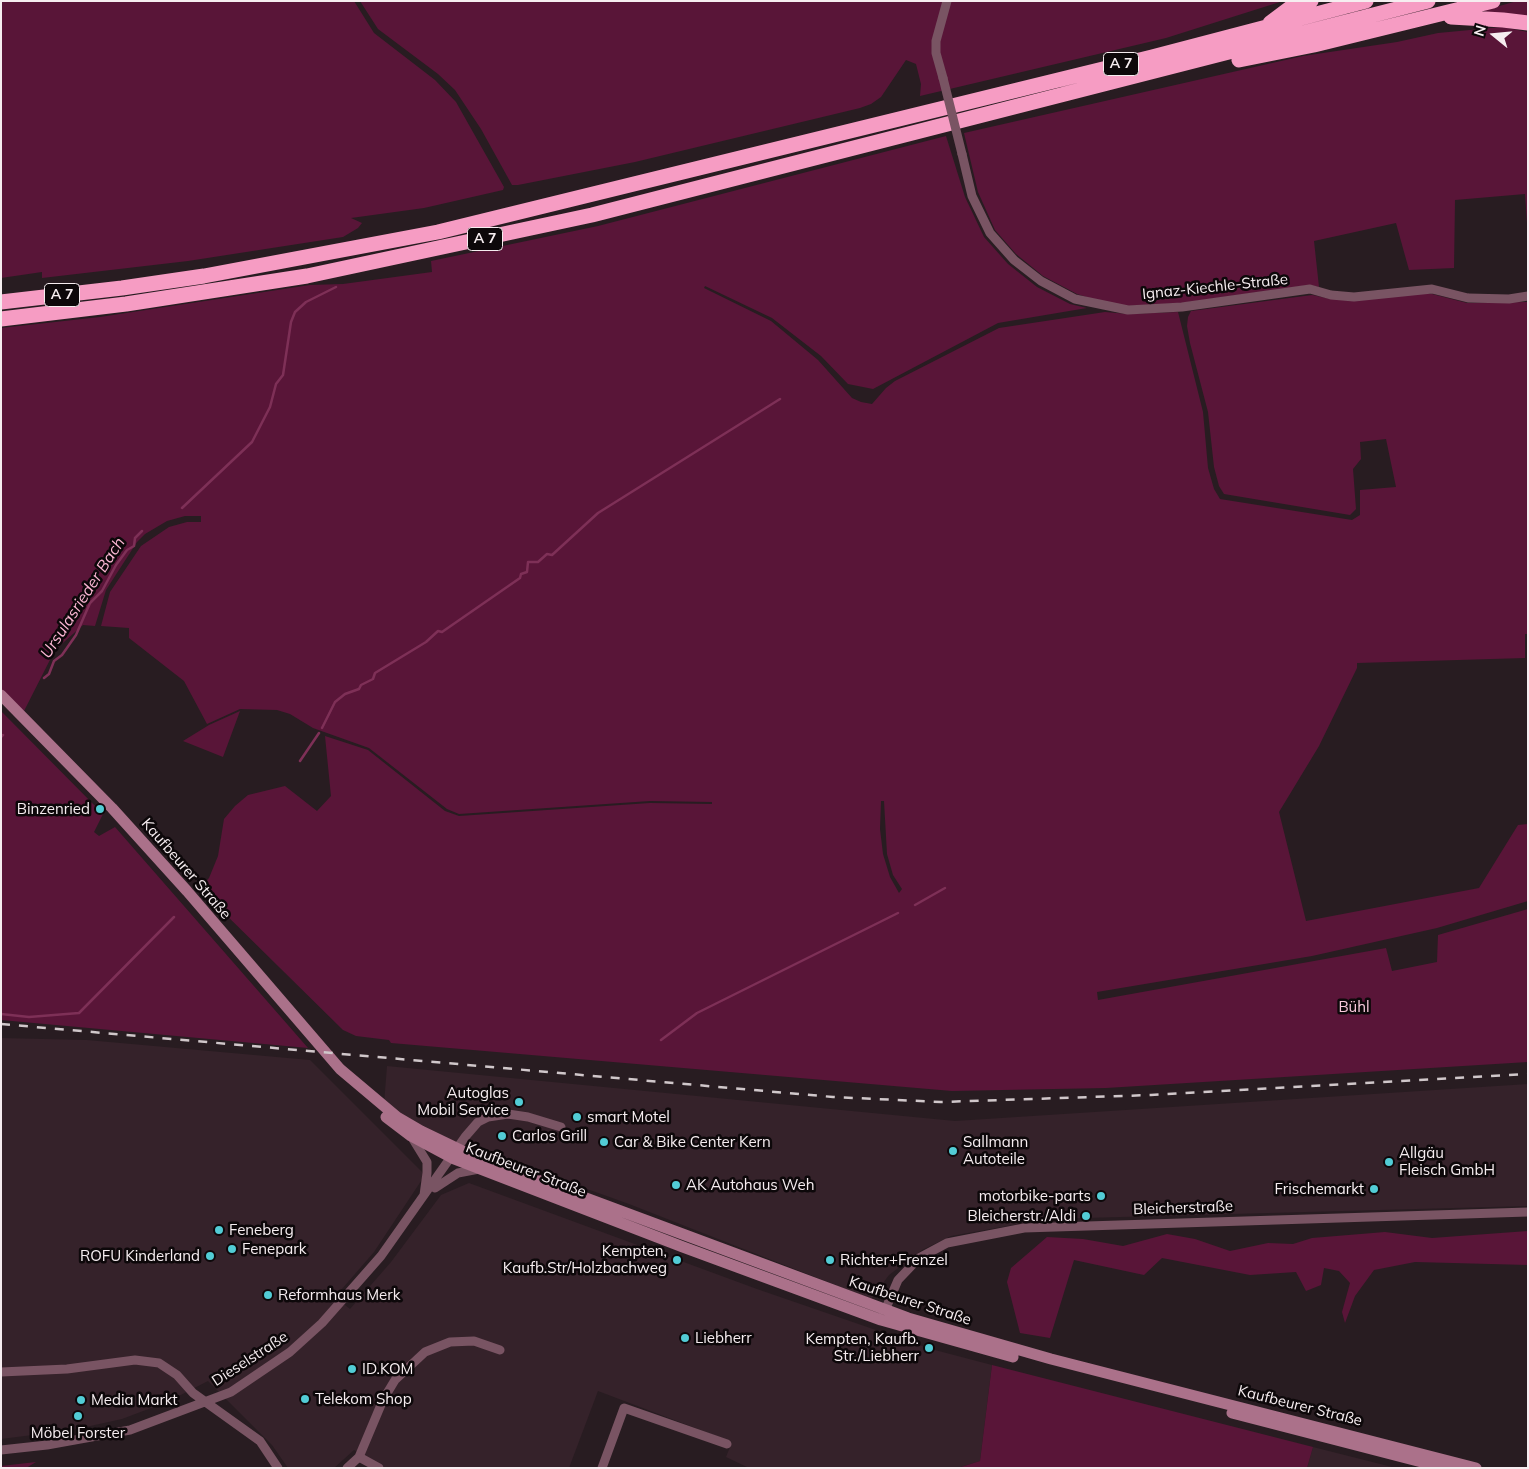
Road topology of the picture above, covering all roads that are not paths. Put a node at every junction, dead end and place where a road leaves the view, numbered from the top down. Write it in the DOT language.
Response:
graph roads {
  1 [pos="947,1"];
  2 [pos="1311,1"];
  3 [pos="1366,1"];
  4 [pos="1428,1"];
  5 [pos="1493,1"];
  6 [pos="1434,17"];
  7 [pos="1528,23"];
  8 [pos="1263,28"];
  9 [pos="1181,66"];
  10 [pos="1528,296"];
  11 [pos="1,302"];
  12 [pos="1,319"];
  13 [pos="1,695"];
  14 [pos="340,1069"];
  15 [pos="561,1127"];
  16 [pos="411,1136"];
  17 [pos="454,1154"];
  18 [pos="479,1169"];
  19 [pos="423,1197"];
  20 [pos="1528,1212"];
  21 [pos="883,1315"];
  22 [pos="500,1350"];
  23 [pos="1,1372"];
  24 [pos="207,1402"];
  25 [pos="727,1444"];
  26 [pos="1,1450"];
  27 [pos="358,1457"];
  28 [pos="278,1468"];
  29 [pos="347,1468"];
  30 [pos="379,1468"];
  31 [pos="602,1468"];
  32 [pos="1445,1468"];
  33 [pos="1476,1468"];
  1 -- 10 [label="street, Ignaz-Kiechle-Straße, bridge"];
  2 -- 8 [label="highway, A 7"];
  3 -- 8 [label="highway, A 7"];
  4 -- 9 [label="highway, A 7"];
  5 -- 6 [label="highway"];
  6 -- 7 [label="highway"];
  6 -- 9 [label="highway"];
  8 -- 11 [label="highway, A 7"];
  9 -- 12 [label="highway, A 7"];
  13 -- 14 [label="main road, Kaufbeurer Straße"];
  14 -- 16 [label="main road, Kaufbeurer Straße"];
  14 -- 17 [label="main road, Kaufbeurer Straße"];
  15 -- 17 [label="street, Dieselstraße"];
  16 -- 17 [label="main road, Kaufbeurer Straße"];
  16 -- 19 [label="street, Dieselstraße"];
  17 -- 18 [label="main road, Kaufbeurer Straße"];
  17 -- 19 [label="street, Dieselstraße"];
  17 -- 21 [label="main road, Kaufbeurer Straße"];
  18 -- 19 [label="street, Dieselstraße"];
  18 -- 21 [label="main road, Kaufbeurer Straße"];
  19 -- 24 [label="street, Dieselstraße"];
  20 -- 21 [label="street, Bleicherstraße"];
  21 -- 32 [label="main road, Kaufbeurer Straße"];
  21 -- 33 [label="main road, Kaufbeurer Straße"];
  22 -- 27 [label="street"];
  23 -- 24 [label="street"];
  24 -- 26 [label="street, Dieselstraße"];
  24 -- 28 [label="street"];
  25 -- 31 [label="street"];
  27 -- 29 [label="street"];
  27 -- 30 [label="street"];
}
